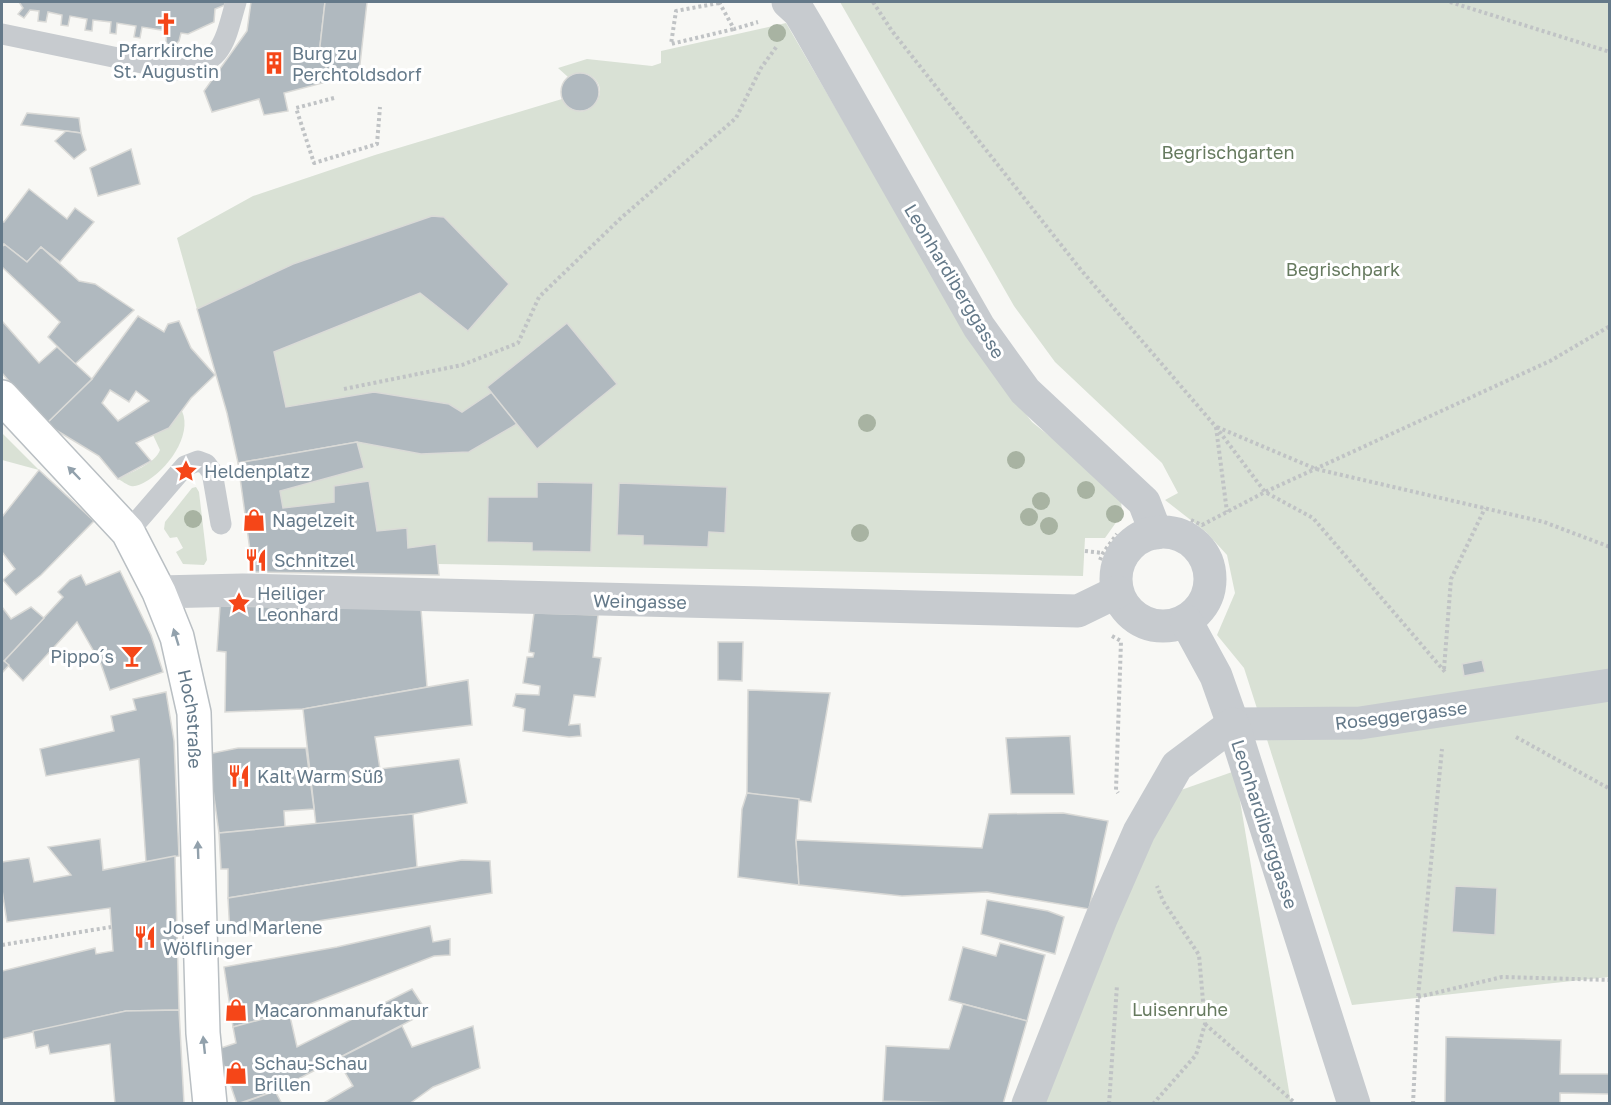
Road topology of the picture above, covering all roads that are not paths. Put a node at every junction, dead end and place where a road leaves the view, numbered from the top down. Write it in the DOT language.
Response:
graph roads {
  1 [pos="236,2"];
  2 [pos="788,2"];
  3 [pos="2,33"];
  4 [pos="2,397"];
  5 [pos="221,524"];
  6 [pos="128,532"];
  7 [pos="1156,533"];
  8 [pos="159,592"];
  9 [pos="1117,592"];
  10 [pos="1186,621"];
  11 [pos="1610,685"];
  12 [pos="1233,724"];
  13 [pos="210,1104"];
  14 [pos="1028,1104"];
  15 [pos="1354,1104"];
  1 -- 3 [label="lane"];
  2 -- 7 [label="street, Leonhardiberggasse"];
  6 -- 4 [label="main road, Hochstraße, one-way"];
  5 -- 6 [label="lane"];
  6 -- 8 [label="main road, Hochstraße"];
  7 -- 9 [label="street"];
  7 -- 10 [label="street"];
  8 -- 9 [label="street, Weingasse"];
  13 -- 8 [label="main road, Hochstraße, one-way"];
  9 -- 10 [label="street"];
  10 -- 12 [label="street"];
  11 -- 12 [label="street, Roseggergasse"];
  12 -- 14 [label="street, Leonhardiberggasse"];
  12 -- 15 [label="street, Leonhardiberggasse"];
}
